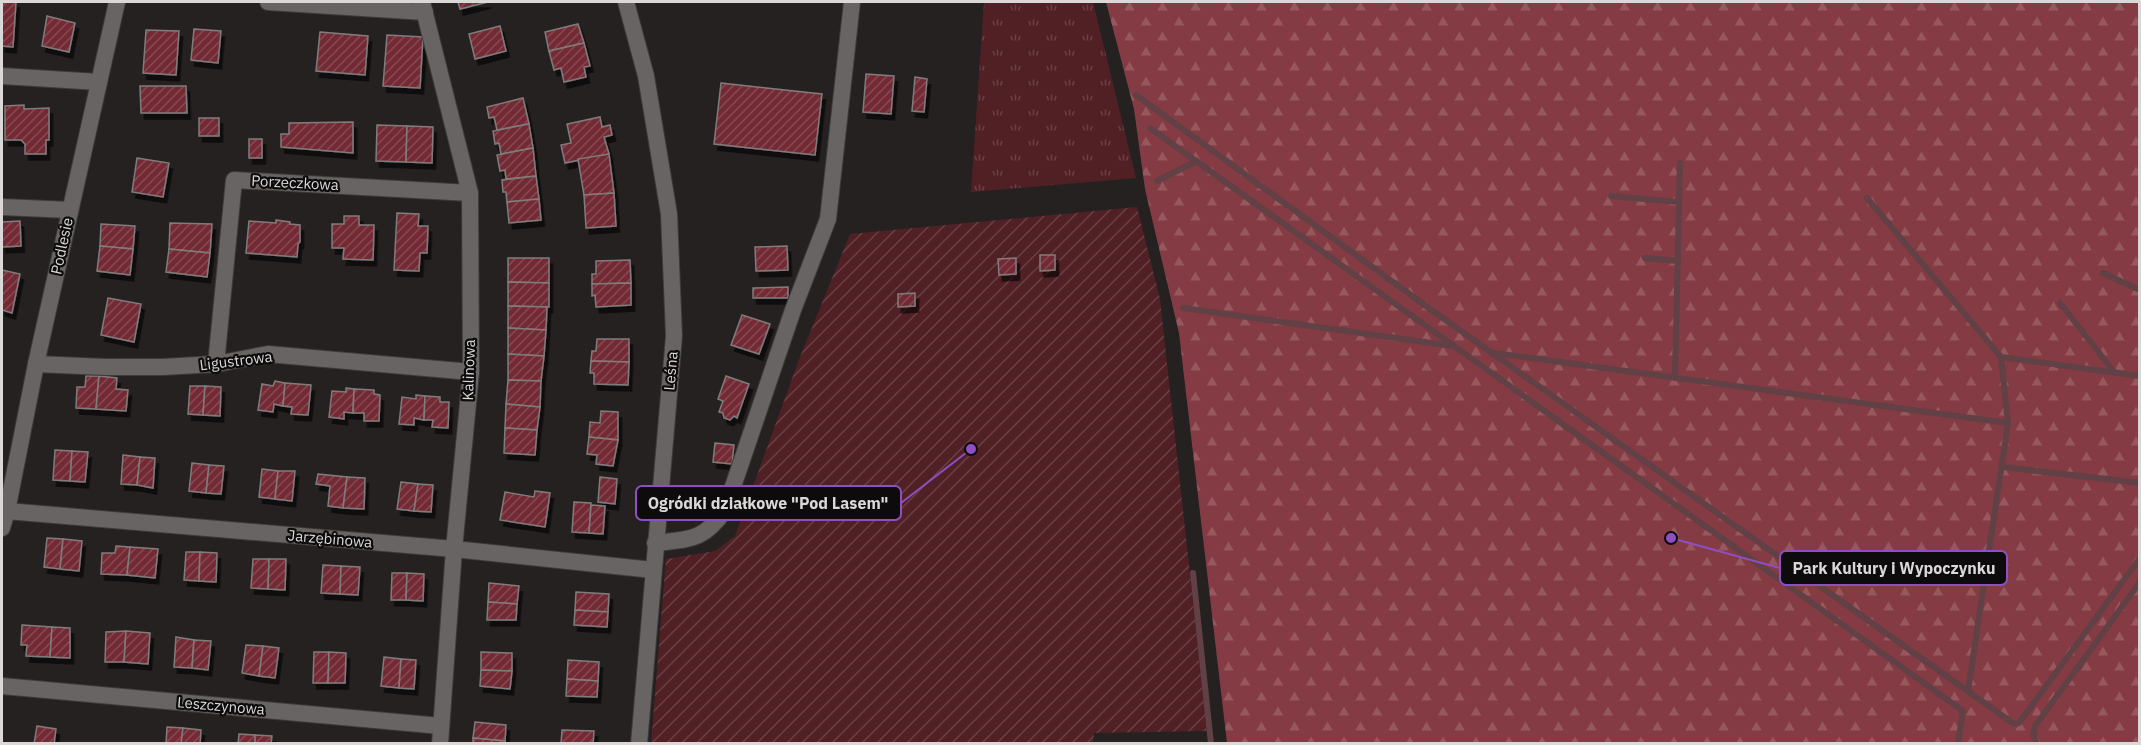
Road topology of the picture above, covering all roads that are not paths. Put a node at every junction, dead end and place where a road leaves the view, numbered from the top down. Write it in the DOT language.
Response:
graph roads {
  1 [pos="117,2"];
  2 [pos="268,2"];
  3 [pos="626,2"];
  4 [pos="852,2"];
  5 [pos="424,7"];
  6 [pos="2,76"];
  7 [pos="99,82"];
  8 [pos="470,193"];
  9 [pos="2,207"];
  10 [pos="70,210"];
  11 [pos="36,364"];
  12 [pos="216,364"];
  13 [pos="471,372"];
  14 [pos="6,490"];
  15 [pos="7,511"];
  16 [pos="2,528"];
  17 [pos="655,543"];
  18 [pos="454,549"];
  19 [pos="653,570"];
  20 [pos="2,686"];
  21 [pos="441,726"];
  22 [pos="440,744"];
  23 [pos="639,744"];
  1 -- 7 [label="street, Podlesie"];
  2 -- 5 [label="street"];
  3 -- 17 [label="street, Leśna"];
  4 -- 17 [label="street"];
  5 -- 8 [label="street, Kalinowa"];
  6 -- 7 [label="street"];
  7 -- 10 [label="street, Podlesie"];
  8 -- 12 [label="street, Porzeczkowa"];
  8 -- 13 [label="street, Kalinowa"];
  9 -- 10 [label="street"];
  10 -- 11 [label="street, Podlesie"];
  11 -- 12 [label="street, Ligustrowa"];
  11 -- 14 [label="street, Podlesie"];
  12 -- 13 [label="street, Ligustrowa"];
  13 -- 18 [label="street, Kalinowa"];
  14 -- 15 [label="street, Podlesie"];
  15 -- 16 [label="street, Podlesie"];
  15 -- 18 [label="street, Jarzębinowa"];
  17 -- 19 [label="street, Leśna"];
  18 -- 19 [label="street, Jarzębinowa"];
  18 -- 21 [label="street, Kalinowa"];
  19 -- 23 [label="street, Leśna"];
  20 -- 21 [label="street, Leszczynowa"];
  21 -- 22 [label="street, Kalinowa"];
}
